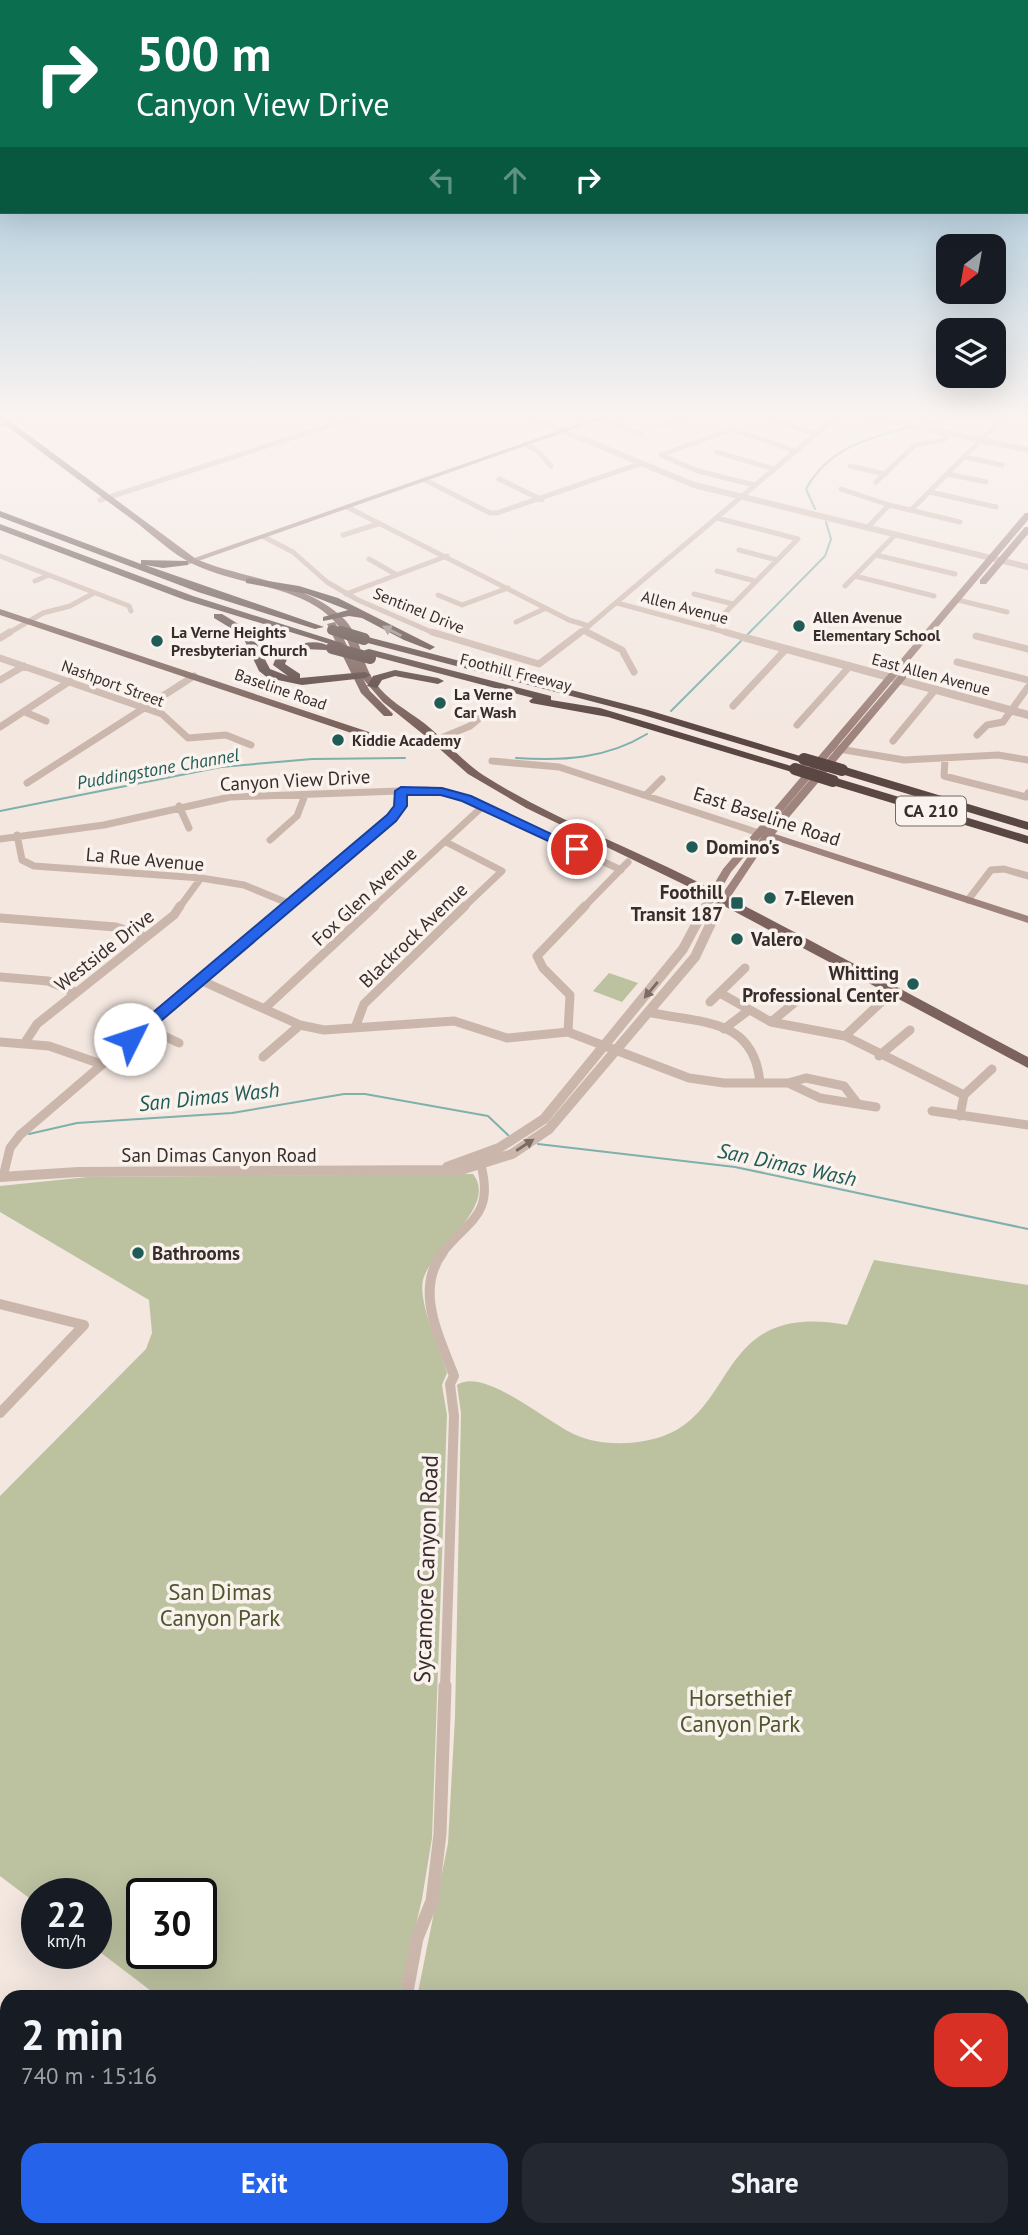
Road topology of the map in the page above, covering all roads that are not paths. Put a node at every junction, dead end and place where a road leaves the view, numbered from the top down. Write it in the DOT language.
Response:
graph roads {
  1 [pos="16,520"];
  2 [pos="19,520"];
  3 [pos="134,520"];
  4 [pos="312,520"];
  5 [pos="370,520"];
  6 [pos="714,520"];
  7 [pos="726,520"];
  8 [pos="840,520"];
  9 [pos="874,520"];
  10 [pos="953,520"];
  11 [pos="1025,520"];
  12 [pos="960,522"];
  13 [pos="377,524"];
  14 [pos="0,525"];
  15 [pos="868,527"];
  16 [pos="1028,529"];
  17 [pos="896,534"];
  18 [pos="343,536"];
  19 [pos="264,537"];
  20 [pos="739,550"];
  21 [pos="876,555"];
  22 [pos="447,556"];
  23 [pos="4,557"];
  24 [pos="995,558"];
  25 [pos="369,559"];
  26 [pos="777,560"];
  27 [pos="0,562"];
  28 [pos="189,562"];
  29 [pos="1028,565"];
  30 [pos="717,571"];
  31 [pos="955,574"];
  32 [pos="49,575"];
  33 [pos="397,575"];
  34 [pos="855,576"];
  35 [pos="143,581"];
  36 [pos="250,581"];
  37 [pos="755,581"];
  38 [pos="35,582"];
  39 [pos="845,586"];
  40 [pos="508,588"];
  41 [pos="94,593"];
  42 [pos="346,594"];
  43 [pos="694,594"];
  44 [pos="438,595"];
  45 [pos="934,596"];
  46 [pos="962,601"];
  47 [pos="617,603"];
  48 [pos="733,604"];
  49 [pos="546,608"];
  50 [pos="131,611"];
  51 [pos="0,612"];
  52 [pos="1007,612"];
  53 [pos="331,617"];
  54 [pos="369,618"];
  55 [pos="29,622"];
  56 [pos="516,622"];
  57 [pos="710,628"];
  58 [pos="586,629"];
  59 [pos="976,636"];
  60 [pos="0,638"];
  61 [pos="746,638"];
  62 [pos="336,640"];
  63 [pos="368,648"];
  64 [pos="786,649"];
  65 [pos="1028,649"];
  66 [pos="0,658"];
  67 [pos="957,662"];
  68 [pos="24,666"];
  69 [pos="850,666"];
  70 [pos="635,672"];
  71 [pos="359,673"];
  72 [pos="198,677"];
  73 [pos="895,679"];
  74 [pos="0,680"];
  75 [pos="1028,680"];
  76 [pos="70,681"];
  77 [pos="373,686"];
  78 [pos="1028,687"];
  79 [pos="555,688"];
  80 [pos="935,690"];
  81 [pos="733,706"];
  82 [pos="493,707"];
  83 [pos="149,709"];
  84 [pos="1012,711"];
  85 [pos="25,712"];
  86 [pos="612,715"];
  87 [pos="1028,715"];
  88 [pos="46,720"];
  89 [pos="797,725"];
  90 [pos="0,727"];
  91 [pos="683,729"];
  92 [pos="407,731"];
  93 [pos="977,735"];
  94 [pos="434,741"];
  95 [pos="893,741"];
  96 [pos="726,742"];
  97 [pos="391,743"];
  98 [pos="251,745"];
  99 [pos="836,749"];
  100 [pos="492,761"];
  101 [pos="945,761"];
  102 [pos="1028,761"];
  103 [pos="800,764"];
  104 [pos="837,775"];
  105 [pos="662,779"];
  106 [pos="26,783"];
  107 [pos="401,791"];
  108 [pos="1028,793"];
  109 [pos="305,795"];
  110 [pos="646,795"];
  111 [pos="179,806"];
  112 [pos="483,806"];
  113 [pos="1028,827"];
  114 [pos="189,828"];
  115 [pos="563,833"];
  116 [pos="764,834"];
  117 [pos="17,835"];
  118 [pos="1028,838"];
  119 [pos="0,839"];
  120 [pos="270,840"];
  121 [pos="446,842"];
  122 [pos="625,866"];
  123 [pos="1028,876"];
  124 [pos="201,878"];
  125 [pos="715,900"];
  126 [pos="968,900"];
  127 [pos="290,904"];
  128 [pos="0,918"];
  129 [pos="1028,920"];
  130 [pos="145,937"];
  131 [pos="745,968"];
  132 [pos="0,977"];
  133 [pos="200,980"];
  134 [pos="75,992"];
  135 [pos="720,993"];
  136 [pos="889,994"];
  137 [pos="799,999"];
  138 [pos="710,1002"];
  139 [pos="264,1009"];
  140 [pos="749,1010"];
  141 [pos="648,1012"];
  142 [pos="771,1022"];
  143 [pos="300,1025"];
  144 [pos="145,1027"];
  145 [pos="355,1028"];
  146 [pos="724,1029"];
  147 [pos="910,1030"];
  148 [pos="568,1032"];
  149 [pos="845,1036"];
  150 [pos="0,1042"];
  151 [pos="179,1043"];
  152 [pos="24,1044"];
  153 [pos="611,1048"];
  154 [pos="879,1055"];
  155 [pos="262,1057"];
  156 [pos="1028,1063"];
  157 [pos="101,1064"];
  158 [pos="992,1069"];
  159 [pos="1028,1073"];
  160 [pos="760,1083"];
  161 [pos="788,1083"];
  162 [pos="75,1088"];
  163 [pos="964,1095"];
  164 [pos="858,1104"];
  165 [pos="876,1107"];
  166 [pos="932,1111"];
  167 [pos="960,1116"];
  168 [pos="1028,1125"];
  169 [pos="10,1148"];
  170 [pos="480,1161"];
  171 [pos="1,1177"];
  172 [pos="0,1304"];
  173 [pos="0,1413"];
  174 [pos="407,1990"];
  1 -- 62 [label="highway"];
  2 -- 28 [label="highway"];
  3 -- 28 [label="main road"];
  4 -- 19 [label="main road"];
  5 -- 13 [label="street"];
  6 -- 47 [label="street"];
  7 -- 26 [label="street"];
  8 -- 15 [label="street"];
  9 -- 15 [label="street"];
  10 -- 12 [label="street"];
  11 -- 24 [label="main road"];
  13 -- 18 [label="street"];
  13 -- 22 [label="street"];
  14 -- 35 [label="highway, Foothill Freeway / CA 210"];
  14 -- 62 [label="highway"];
  15 -- 17 [label="street"];
  16 -- 24 [label="main road"];
  17 -- 21 [label="street"];
  17 -- 24 [label="street"];
  19 -- 28 [label="main road"];
  19 -- 42 [label="street, Sentinel Drive"];
  20 -- 26 [label="street"];
  21 -- 31 [label="street"];
  21 -- 34 [label="street"];
  22 -- 33 [label="street"];
  22 -- 40 [label="street"];
  23 -- 27 [label="street"];
  23 -- 32 [label="street"];
  24 -- 29 [label="street"];
  24 -- 46 [label="main road"];
  25 -- 33 [label="street"];
  26 -- 37 [label="street"];
  28 -- 36 [label="main road"];
  28 -- 53 [label="main road"];
  30 -- 37 [label="street"];
  32 -- 38 [label="street"];
  32 -- 41 [label="street"];
  33 -- 42 [label="street"];
  34 -- 39 [label="street"];
  34 -- 45 [label="street"];
  35 -- 62 [label="highway, Foothill Freeway / CA 210"];
  35 -- 71 [label="highway"];
  36 -- 53 [label="main road"];
  36 -- 54 [label="highway"];
  37 -- 48 [label="street"];
  40 -- 44 [label="street"];
  40 -- 49 [label="street"];
  41 -- 50 [label="street"];
  41 -- 55 [label="street"];
  42 -- 58 [label="street, Sentinel Drive"];
  43 -- 48 [label="street"];
  46 -- 52 [label="street"];
  46 -- 73 [label="main road"];
  47 -- 57 [label="street, Allen Avenue"];
  47 -- 58 [label="street"];
  48 -- 57 [label="street"];
  49 -- 56 [label="street"];
  49 -- 58 [label="street"];
  51 -- 55 [label="main road, Baseline Road"];
  53 -- 54 [label="highway"];
  53 -- 71 [label="main road"];
  79 -- 54 [label="highway, one-way"];
  55 -- 60 [label="street"];
  55 -- 72 [label="main road, Baseline Road"];
  57 -- 61 [label="street, Allen Avenue"];
  58 -- 70 [label="street"];
  59 -- 65 [label="street"];
  61 -- 64 [label="street, East Allen Avenue"];
  62 -- 63 [label="highway, bridge"];
  62 -- 63 [label="highway, Foothill Freeway / CA 210, bridge"];
  62 -- 71 [label="highway"];
  63 -- 79 [label="highway, Foothill Freeway / CA 210"];
  63 -- 86 [label="highway, Foothill Freeway / CA 210"];
  63 -- 91 [label="highway"];
  64 -- 69 [label="street, East Allen Avenue"];
  64 -- 81 [label="street"];
  66 -- 68 [label="street, Nashport Street"];
  67 -- 75 [label="street"];
  68 -- 74 [label="street"];
  68 -- 76 [label="street, Nashport Street"];
  69 -- 73 [label="street, East Allen Avenue"];
  69 -- 89 [label="street"];
  71 -- 77 [label="main road"];
  71 -- 92 [label="main road"];
  72 -- 83 [label="street"];
  72 -- 97 [label="main road, Baseline Road"];
  73 -- 80 [label="street, East Allen Avenue"];
  73 -- 99 [label="main road"];
  76 -- 83 [label="street, Nashport Street"];
  76 -- 85 [label="street"];
  77 -- 86 [label="highway"];
  77 -- 94 [label="main road"];
  78 -- 84 [label="street"];
  79 -- 91 [label="highway, Foothill Freeway / CA 210"];
  80 -- 84 [label="street, East Allen Avenue"];
  80 -- 95 [label="street"];
  82 -- 94 [label="street"];
  83 -- 98 [label="street, Nashport Street"];
  83 -- 106 [label="street"];
  84 -- 87 [label="street, East Allen Avenue"];
  84 -- 93 [label="street"];
  85 -- 88 [label="street"];
  85 -- 90 [label="street"];
  86 -- 91 [label="highway, Foothill Freeway / CA 210"];
  91 -- 96 [label="highway, Foothill Freeway / CA 210"];
  91 -- 96 [label="highway, Foothill Freeway / CA 210"];
  92 -- 94 [label="main road"];
  92 -- 97 [label="main road"];
  94 -- 97 [label="main road, Baseline Road"];
  94 -- 115 [label="main road"];
  96 -- 103 [label="highway, Foothill Freeway / CA 210"];
  96 -- 103 [label="highway, Foothill Freeway / CA 210"];
  99 -- 101 [label="street"];
  99 -- 116 [label="main road"];
  100 -- 110 [label="street, East Baseline Road"];
  101 -- 102 [label="street"];
  101 -- 108 [label="street"];
  103 -- 104 [label="highway, Foothill Freeway / CA 210, bridge"];
  104 -- 113 [label="highway, CA 210"];
  104 -- 118 [label="highway, Foothill Freeway / CA 210"];
  105 -- 110 [label="street"];
  107 -- 109 [label="street, Canyon View Drive"];
  107 -- 112 [label="street, Canyon View Drive"];
  107 -- 127 [label="street"];
  109 -- 111 [label="street, Canyon View Drive"];
  109 -- 120 [label="street"];
  110 -- 116 [label="street, East Baseline Road"];
  111 -- 114 [label="street"];
  111 -- 117 [label="street, Canyon View Drive"];
  112 -- 115 [label="street, Canyon View Drive"];
  112 -- 121 [label="street, Fox Glen Avenue"];
  115 -- 122 [label="main road"];
  115 -- 125 [label="main road"];
  116 -- 125 [label="main road"];
  116 -- 126 [label="main road, East Baseline Road"];
  117 -- 119 [label="street, Canyon View Drive"];
  117 -- 124 [label="street, La Rue Avenue"];
  121 -- 139 [label="street, Fox Glen Avenue"];
  121 -- 145 [label="street, Blackrock Avenue"];
  122 -- 125 [label="main road"];
  122 -- 148 [label="street"];
  123 -- 126 [label="street"];
  124 -- 127 [label="street, La Rue Avenue"];
  124 -- 130 [label="street, Westside Drive"];
  125 -- 136 [label="main road"];
  125 -- 141 [label="street, San Dimas Canyon Road"];
  125 -- 153 [label="street, San Dimas Canyon Road, one-way"];
  126 -- 129 [label="main road, East Baseline Road"];
  127 -- 133 [label="street"];
  128 -- 130 [label="street"];
  130 -- 134 [label="street, Westside Drive"];
  131 -- 135 [label="street"];
  132 -- 134 [label="street"];
  133 -- 139 [label="street"];
  133 -- 144 [label="street"];
  134 -- 152 [label="street, Westside Drive"];
  135 -- 138 [label="street"];
  135 -- 140 [label="street"];
  136 -- 149 [label="street"];
  136 -- 156 [label="main road"];
  136 -- 159 [label="main road"];
  137 -- 142 [label="street"];
  139 -- 143 [label="street"];
  140 -- 142 [label="street"];
  140 -- 146 [label="street"];
  141 -- 146 [label="street"];
  141 -- 153 [label="street, San Dimas Canyon Road"];
  142 -- 149 [label="street"];
  143 -- 145 [label="street"];
  143 -- 155 [label="street"];
  144 -- 151 [label="street"];
  144 -- 157 [label="street"];
  145 -- 148 [label="street"];
  146 -- 160 [label="street"];
  147 -- 154 [label="street"];
  148 -- 153 [label="street"];
  149 -- 154 [label="street"];
  150 -- 152 [label="street"];
  152 -- 157 [label="street"];
  153 -- 160 [label="street"];
  153 -- 170 [label="street, San Dimas Canyon Road"];
  154 -- 163 [label="street"];
  157 -- 162 [label="street"];
  158 -- 163 [label="street"];
  160 -- 161 [label="street"];
  161 -- 164 [label="street"];
  161 -- 164 [label="street"];
  162 -- 169 [label="street"];
  163 -- 167 [label="street"];
  164 -- 165 [label="street"];
  166 -- 167 [label="street"];
  167 -- 168 [label="street"];
  169 -- 171 [label="street"];
  170 -- 171 [label="street, San Dimas Canyon Road"];
  170 -- 174 [label="street, Sycamore Canyon Road"];
  172 -- 173 [label="street"];
}
